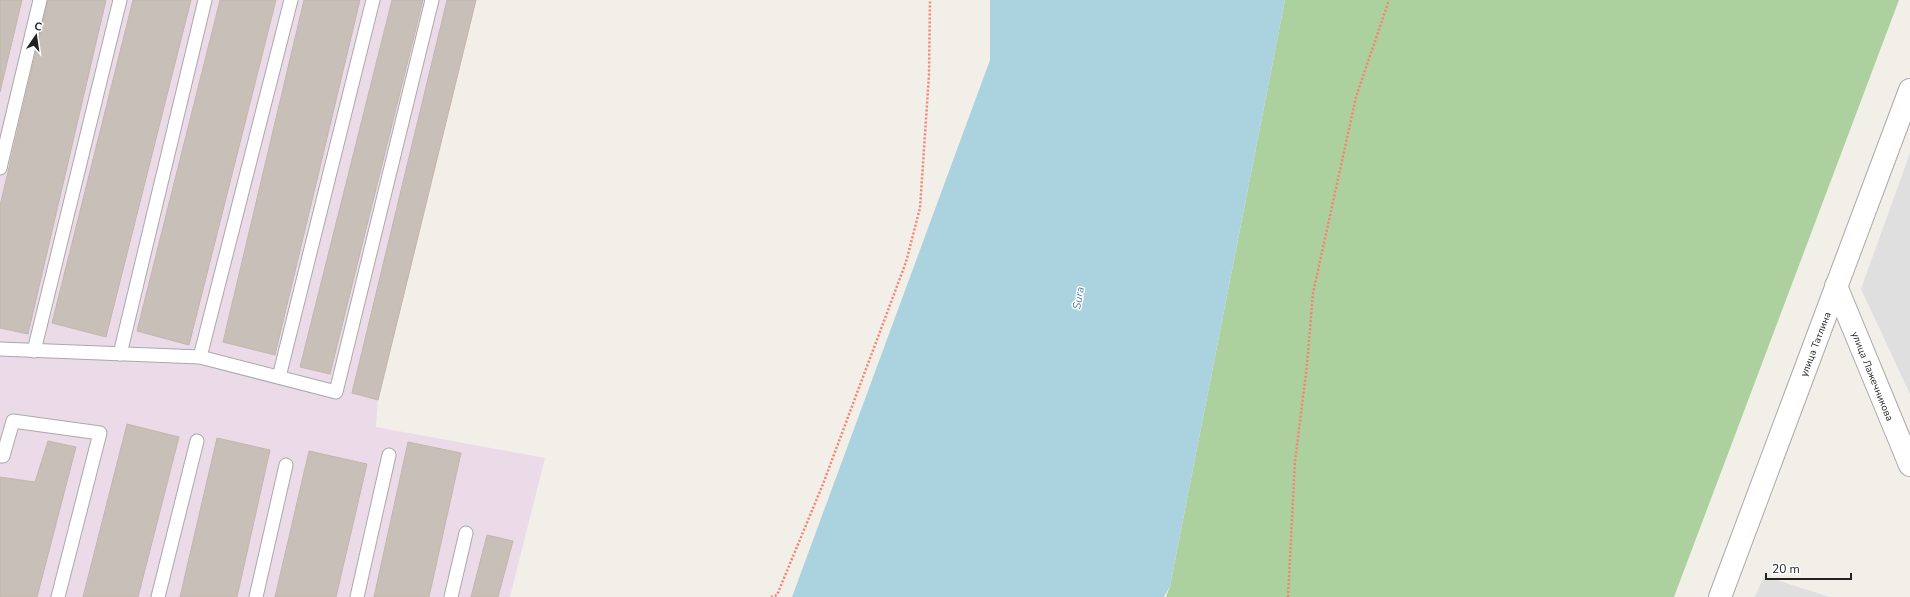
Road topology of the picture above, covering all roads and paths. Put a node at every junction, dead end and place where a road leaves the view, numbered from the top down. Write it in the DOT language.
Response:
graph roads {
  1 [pos="40,0"];
  2 [pos="120,0"];
  3 [pos="205,0"];
  4 [pos="290,0"];
  5 [pos="373,0"];
  6 [pos="432,0"];
  7 [pos="930,0"];
  8 [pos="1389,0"];
  9 [pos="1910,90"];
  10 [pos="0,168"];
  11 [pos="1836,286"];
  12 [pos="0,349"];
  13 [pos="34,351"];
  14 [pos="120,354"];
  15 [pos="200,357"];
  16 [pos="279,377"];
  17 [pos="197,441"];
  18 [pos="389,455"];
  19 [pos="0,456"];
  20 [pos="286,465"];
  21 [pos="1910,465"];
  22 [pos="466,533"];
  23 [pos="58,597"];
  24 [pos="158,597"];
  25 [pos="256,597"];
  26 [pos="357,597"];
  27 [pos="451,597"];
  28 [pos="771,597"];
  29 [pos="1288,597"];
  30 [pos="1720,597"];
  1 -- 10 [label="lane"];
  2 -- 13 [label="lane"];
  3 -- 14 [label="lane"];
  4 -- 15 [label="lane"];
  5 -- 16 [label="lane"];
  6 -- 16 [label="lane"];
  7 -- 28 [label="path"];
  8 -- 29 [label="path"];
  9 -- 11 [label="street, улица Татлина"];
  11 -- 21 [label="street, улица Лажечникова"];
  11 -- 30 [label="street, улица Татлина"];
  12 -- 13 [label="lane"];
  13 -- 14 [label="lane"];
  14 -- 15 [label="lane"];
  15 -- 16 [label="lane"];
  17 -- 24 [label="lane"];
  18 -- 26 [label="lane"];
  19 -- 23 [label="lane"];
  20 -- 25 [label="lane"];
  22 -- 27 [label="lane"];
}
